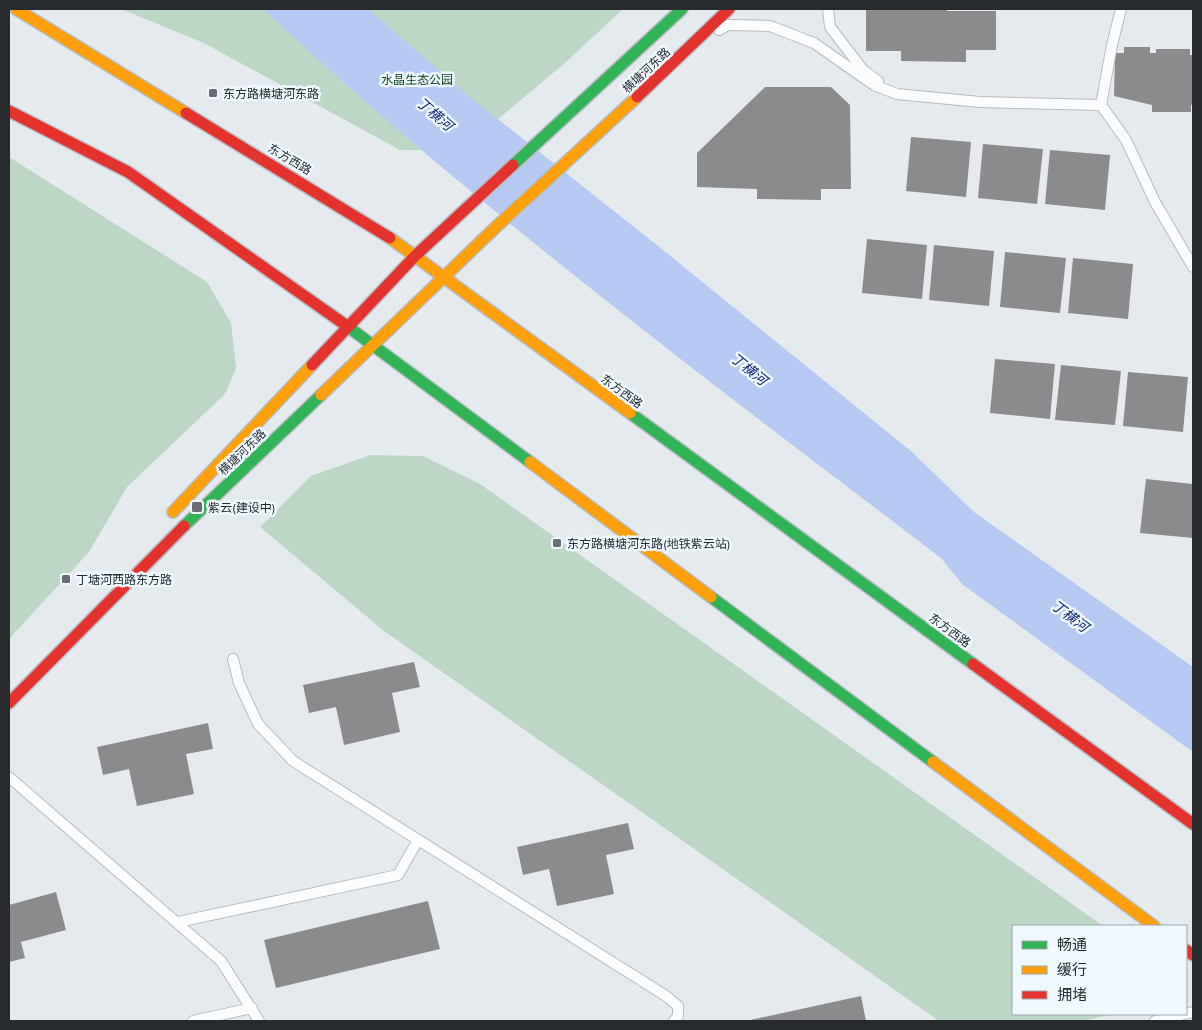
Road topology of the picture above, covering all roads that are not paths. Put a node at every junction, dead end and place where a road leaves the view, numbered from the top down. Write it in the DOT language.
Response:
graph roads {
  1 [pos="16,9"];
  2 [pos="682,9"];
  3 [pos="730,9"];
  4 [pos="828,9"];
  5 [pos="1121,9"];
  6 [pos="687,50"];
  7 [pos="897,94"];
  8 [pos="1101,105"];
  9 [pos="9,111"];
  10 [pos="415,256"];
  11 [pos="1193,266"];
  12 [pos="444,278"];
  13 [pos="348,327"];
  14 [pos="373,345"];
  15 [pos="164,522"];
  16 [pos="233,659"];
  17 [pos="9,703"];
  18 [pos="9,777"];
  19 [pos="1193,824"];
  20 [pos="418,840"];
  21 [pos="178,922"];
  22 [pos="1153,925"];
  23 [pos="252,1008"];
  24 [pos="1180,1015"];
  25 [pos="193,1021"];
  26 [pos="259,1021"];
  27 [pos="674,1021"];
  28 [pos="1155,1021"];
  1 -- 10 [label="main road, 东方西路"];
  2 -- 10 [label="main road, 横塘河东路"];
  3 -- 6 [label="main road, 横塘河东路"];
  4 -- 7 [label="lane"];
  5 -- 8 [label="lane"];
  6 -- 7 [label="lane"];
  6 -- 12 [label="main road, 横塘河东路"];
  7 -- 8 [label="lane"];
  8 -- 11 [label="lane"];
  9 -- 13 [label="main road"];
  10 -- 12 [label="main road, 东方西路"];
  10 -- 13 [label="main road, 横塘河东路"];
  12 -- 14 [label="main road, 横塘河东路"];
  12 -- 19 [label="main road, 东方西路"];
  13 -- 14 [label="main road"];
  13 -- 15 [label="main road, 横塘河东路"];
  14 -- 17 [label="main road, 横塘河东路"];
  14 -- 22 [label="main road"];
  16 -- 20 [label="lane"];
  18 -- 21 [label="lane"];
  20 -- 21 [label="lane"];
  20 -- 27 [label="lane"];
  21 -- 23 [label="lane"];
  23 -- 25 [label="lane"];
  23 -- 26 [label="lane"];
  24 -- 28 [label="lane"];
}
